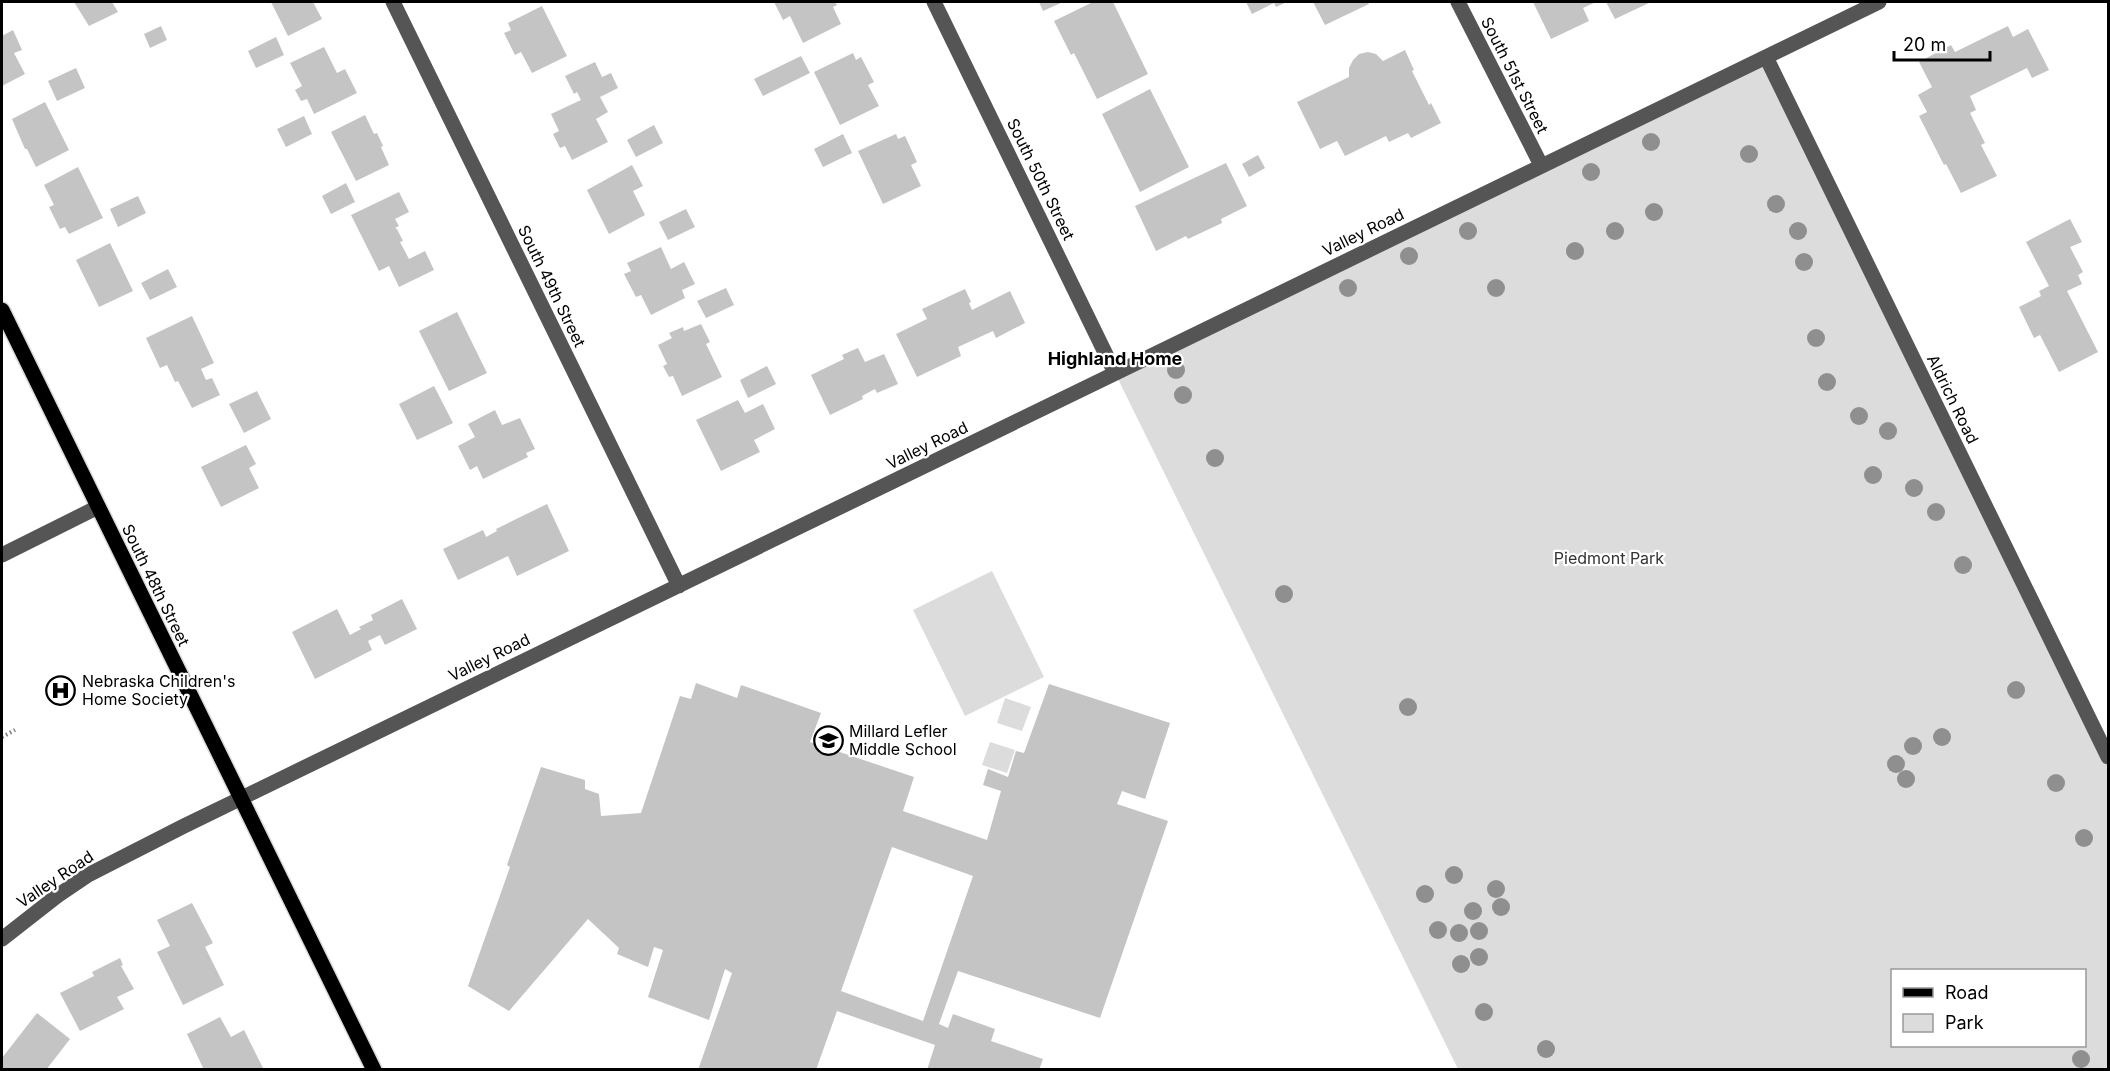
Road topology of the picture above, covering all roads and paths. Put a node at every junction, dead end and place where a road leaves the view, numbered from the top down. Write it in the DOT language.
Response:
graph roads {
  1 [pos="393,2"];
  2 [pos="933,2"];
  3 [pos="1458,2"];
  4 [pos="1879,2"];
  5 [pos="1766,57"];
  6 [pos="1541,165"];
  7 [pos="2,310"];
  8 [pos="1115,373"];
  9 [pos="98,507"];
  10 [pos="2,555"];
  11 [pos="679,586"];
  12 [pos="15,730"];
  13 [pos="2,737"];
  14 [pos="2109,757"];
  15 [pos="241,798"];
  16 [pos="2,939"];
  17 [pos="375,1070"];
  1 -- 11 [label="street, South 49th Street"];
  2 -- 8 [label="street, South 50th Street"];
  3 -- 6 [label="street, South 51st Street"];
  4 -- 5 [label="street, Valley Road"];
  5 -- 6 [label="street, Valley Road"];
  5 -- 14 [label="street, Aldrich Road"];
  6 -- 8 [label="street, Valley Road"];
  7 -- 9 [label="main road, South 48th Street"];
  8 -- 11 [label="street, Valley Road"];
  9 -- 10 [label="street"];
  9 -- 15 [label="main road, South 48th Street"];
  11 -- 15 [label="street, Valley Road"];
  12 -- 13 [label="path"];
  15 -- 16 [label="street, Valley Road"];
  15 -- 17 [label="main road, South 48th Street"];
}
